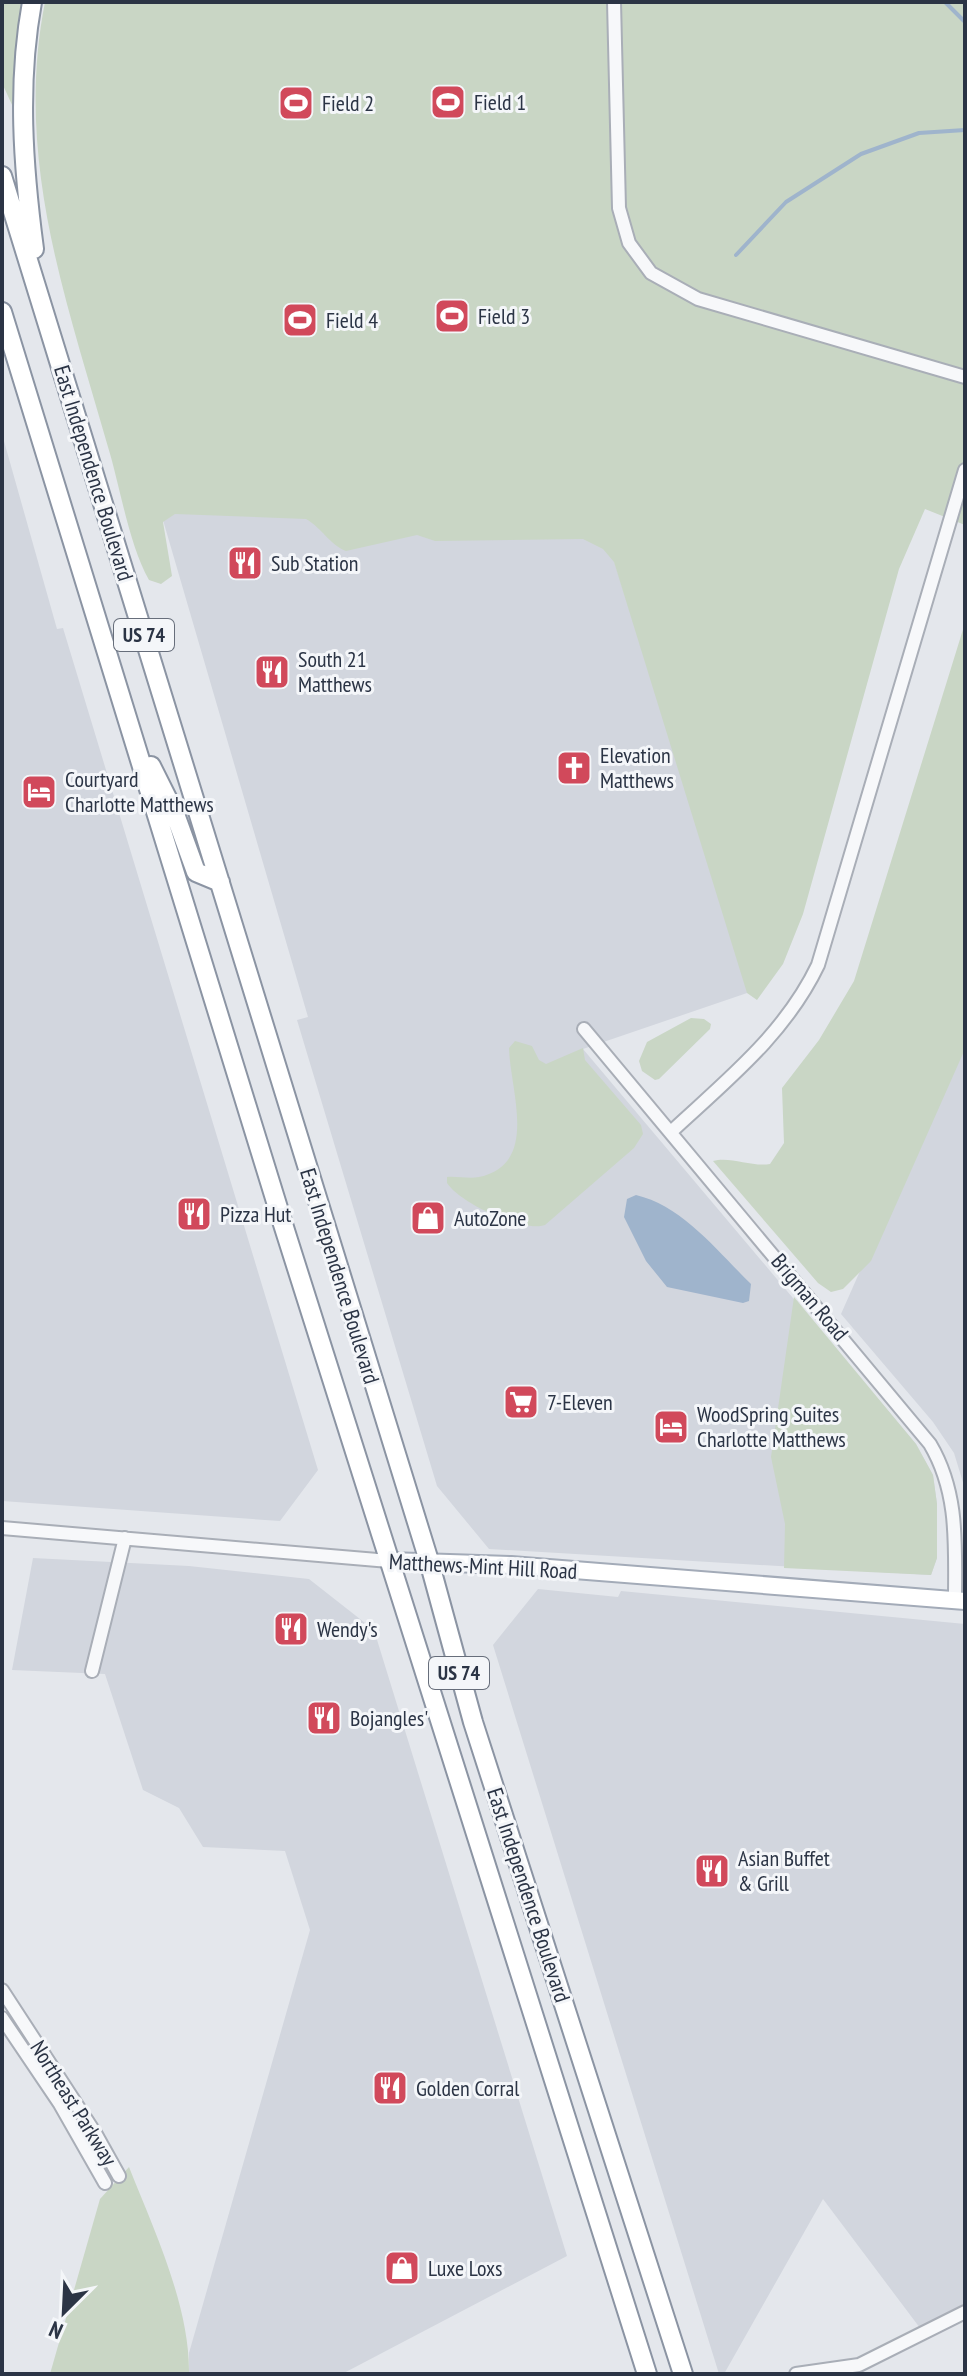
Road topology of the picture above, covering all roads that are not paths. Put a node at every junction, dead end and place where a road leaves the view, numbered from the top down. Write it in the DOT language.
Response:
graph roads {
  1 [pos="32,2"];
  2 [pos="614,2"];
  3 [pos="2,176"];
  4 [pos="41,303"];
  5 [pos="2,312"];
  6 [pos="965,377"];
  7 [pos="965,470"];
  8 [pos="127,717"];
  9 [pos="220,882"];
  10 [pos="584,1029"];
  11 [pos="672,1131"];
  12 [pos="2,1528"];
  13 [pos="125,1538"];
  14 [pos="389,1561"];
  15 [pos="429,1561"];
  16 [pos="960,1600"];
  17 [pos="92,1671"];
  18 [pos="2,1990"];
  19 [pos="2,2018"];
  20 [pos="119,2176"];
  21 [pos="105,2183"];
  22 [pos="965,2312"];
  23 [pos="862,2369"];
  24 [pos="646,2372"];
  25 [pos="683,2374"];
  26 [pos="796,2374"];
  1 -- 4 [label="highway"];
  2 -- 6 [label="street"];
  3 -- 4 [label="highway, East Independence Boulevard / US 74"];
  4 -- 9 [label="highway, East Independence Boulevard / US 74"];
  5 -- 8 [label="highway, East Independence Boulevard / US 74"];
  7 -- 11 [label="street"];
  8 -- 9 [label="highway"];
  8 -- 14 [label="highway, East Independence Boulevard / US 74"];
  9 -- 15 [label="highway, East Independence Boulevard / US 74"];
  10 -- 11 [label="street, Brigman Road"];
  11 -- 16 [label="street, Brigman Road"];
  12 -- 13 [label="street, Matthews-Mint Hill Road"];
  13 -- 14 [label="street, Matthews-Mint Hill Road"];
  13 -- 17 [label="street"];
  14 -- 15 [label="main road, Matthews-Mint Hill Road"];
  14 -- 24 [label="highway, East Independence Boulevard / US 74"];
  15 -- 16 [label="main road, Matthews-Mint Hill Road"];
  15 -- 25 [label="highway, East Independence Boulevard / US 74"];
  18 -- 20 [label="street, Northeast Parkway"];
  19 -- 21 [label="street, Northeast Parkway"];
  22 -- 23 [label="street"];
  23 -- 26 [label="street"];
}
